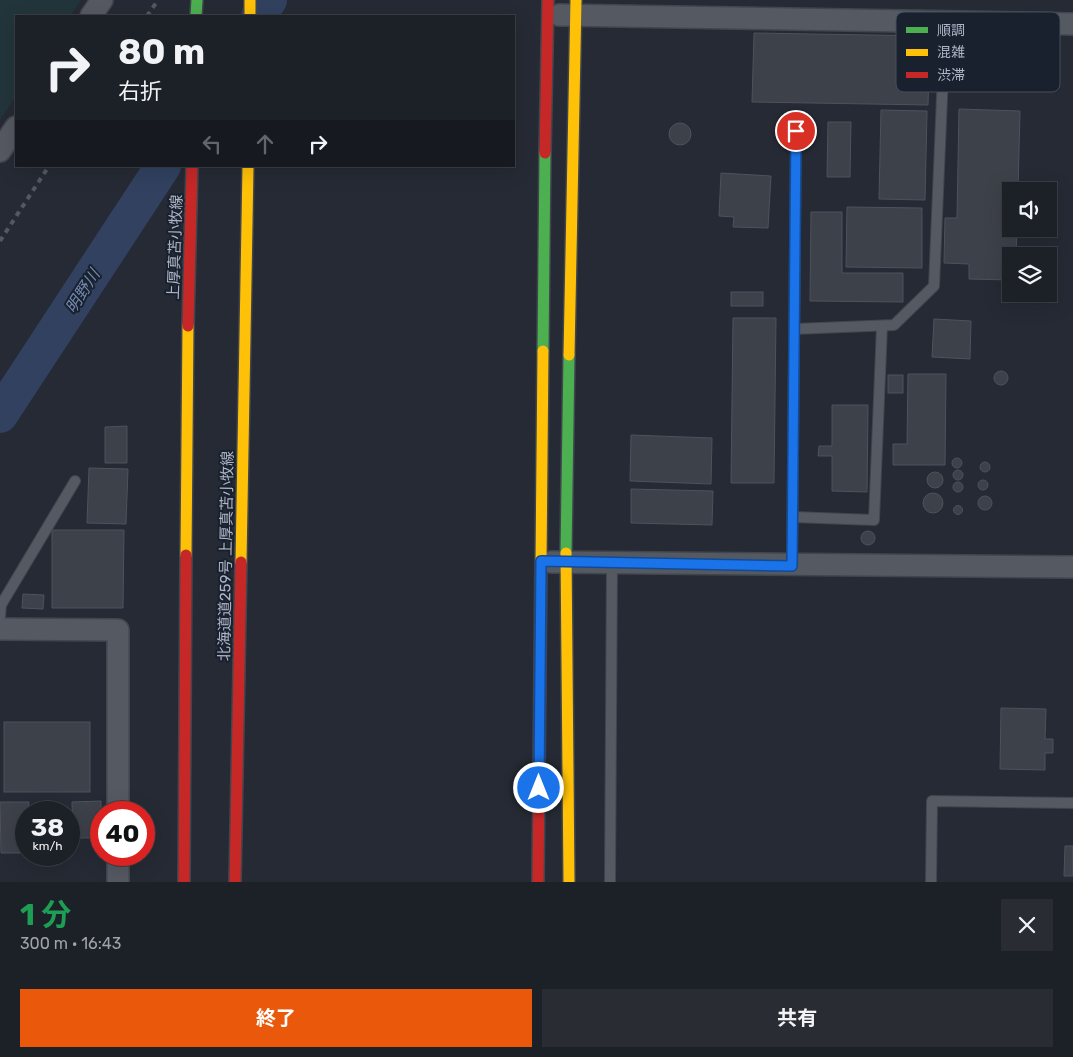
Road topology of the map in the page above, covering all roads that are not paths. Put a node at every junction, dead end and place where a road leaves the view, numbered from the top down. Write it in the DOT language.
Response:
graph roads {
  1 [pos="102,0"];
  2 [pos="197,0"];
  3 [pos="250,0"];
  4 [pos="547,7"];
  5 [pos="575,8"];
  6 [pos="93,15"];
  7 [pos="196,15"];
  8 [pos="250,15"];
  9 [pos="896,18"];
  10 [pos="1060,24"];
  11 [pos="1073,24"];
  12 [pos="942,92"];
  13 [pos="15,128"];
  14 [pos="796,131"];
  15 [pos="0,151"];
  16 [pos="192,167"];
  17 [pos="248,167"];
  18 [pos="882,326"];
  19 [pos="794,329"];
  20 [pos="75,481"];
  21 [pos="793,517"];
  22 [pos="541,561"];
  23 [pos="612,562"];
  24 [pos="566,563"];
  25 [pos="792,566"];
  26 [pos="1073,567"];
  27 [pos="0,616"];
  28 [pos="0,629"];
  29 [pos="118,801"];
  30 [pos="1073,803"];
  31 [pos="118,866"];
  32 [pos="118,882"];
  33 [pos="184,882"];
  34 [pos="235,882"];
  35 [pos="538,882"];
  36 [pos="569,882"];
  37 [pos="610,882"];
  38 [pos="931,882"];
  1 -- 6 [label="street"];
  2 -- 7 [label="street"];
  3 -- 8 [label="street"];
  4 -- 5 [label="street"];
  4 -- 22 [label="street"];
  5 -- 9 [label="street"];
  5 -- 24 [label="street"];
  10 -- 11 [label="street"];
  12 -- 18 [label="lane"];
  13 -- 15 [label="street"];
  14 -- 19 [label="lane"];
  16 -- 33 [label="street, 上厚真苫小牧線"];
  17 -- 34 [label="street, 北海道道259号 上厚真苫小牧線"];
  18 -- 19 [label="lane"];
  18 -- 21 [label="lane"];
  19 -- 21 [label="lane"];
  20 -- 27 [label="lane"];
  21 -- 25 [label="lane"];
  22 -- 24 [label="street"];
  22 -- 35 [label="street"];
  23 -- 24 [label="street"];
  23 -- 25 [label="street"];
  23 -- 37 [label="lane"];
  24 -- 36 [label="street"];
  25 -- 26 [label="street"];
  28 -- 29 [label="street"];
  30 -- 38 [label="lane"];
  31 -- 32 [label="street"];
}
